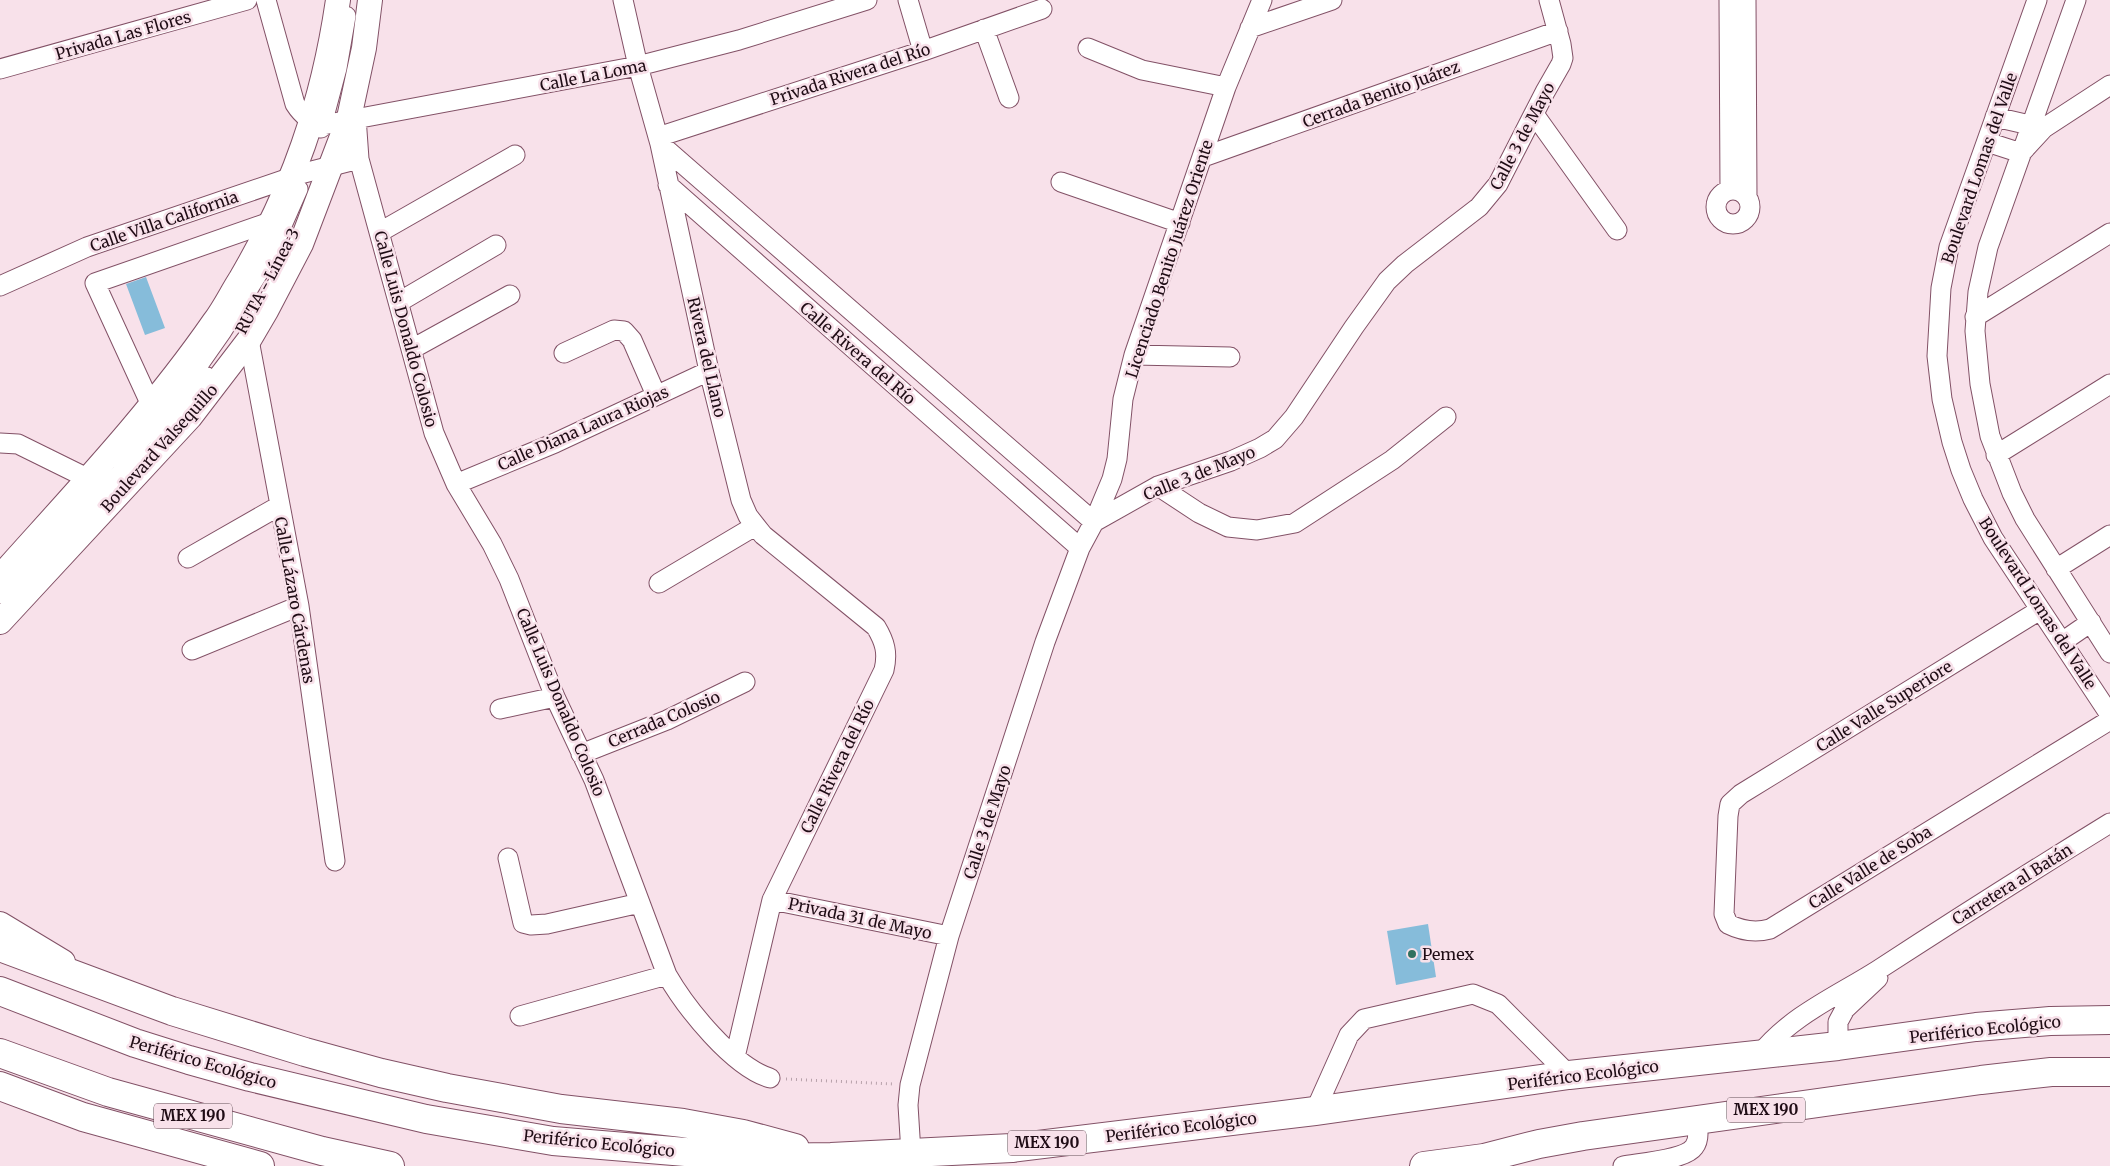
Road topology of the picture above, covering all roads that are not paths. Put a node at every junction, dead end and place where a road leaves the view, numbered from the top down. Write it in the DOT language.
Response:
graph roads {
  1 [pos="246,0"];
  2 [pos="266,0"];
  3 [pos="338,0"];
  4 [pos="348,0"];
  5 [pos="360,0"];
  6 [pos="370,0"];
  7 [pos="623,0"];
  8 [pos="867,0"];
  9 [pos="908,0"];
  10 [pos="1262,0"];
  11 [pos="1332,0"];
  12 [pos="1549,0"];
  13 [pos="1730,0"];
  14 [pos="1746,0"];
  15 [pos="2037,0"];
  16 [pos="2076,0"];
  17 [pos="1042,9"];
  18 [pos="1250,28"];
  19 [pos="984,29"];
  20 [pos="1558,31"];
  21 [pos="1088,48"];
  22 [pos="923,50"];
  23 [pos="638,66"];
  24 [pos="0,69"];
  25 [pos="2110,85"];
  26 [pos="1226,87"];
  27 [pos="1009,98"];
  28 [pos="1534,114"];
  29 [pos="1995,117"];
  30 [pos="335,121"];
  31 [pos="2037,127"];
  32 [pos="659,140"];
  33 [pos="1987,142"];
  34 [pos="2022,153"];
  35 [pos="515,154"];
  36 [pos="1203,158"];
  37 [pos="359,159"];
  38 [pos="312,171"];
  39 [pos="1061,182"];
  40 [pos="668,185"];
  41 [pos="273,221"];
  42 [pos="1180,223"];
  43 [pos="1617,230"];
  44 [pos="380,232"];
  45 [pos="2110,233"];
  46 [pos="496,245"];
  47 [pos="0,286"];
  48 [pos="510,295"];
  49 [pos="833,295"];
  50 [pos="399,302"];
  51 [pos="814,315"];
  52 [pos="1975,317"];
  53 [pos="249,340"];
  54 [pos="412,349"];
  55 [pos="564,353"];
  56 [pos="1134,355"];
  57 [pos="1230,357"];
  58 [pos="709,370"];
  59 [pos="2110,384"];
  60 [pos="656,395"];
  61 [pos="151,405"];
  62 [pos="1446,417"];
  63 [pos="981,424"];
  64 [pos="0,444"];
  65 [pos="963,445"];
  66 [pos="1996,455"];
  67 [pos="456,484"];
  68 [pos="95,485"];
  69 [pos="1158,486"];
  70 [pos="279,506"];
  71 [pos="1094,522"];
  72 [pos="755,526"];
  73 [pos="2110,535"];
  74 [pos="1080,548"];
  75 [pos="188,558"];
  76 [pos="4,564"];
  77 [pos="2056,569"];
  78 [pos="659,583"];
  79 [pos="0,594"];
  80 [pos="299,606"];
  81 [pos="2040,610"];
  82 [pos="0,622"];
  83 [pos="2090,622"];
  84 [pos="2062,642"];
  85 [pos="192,650"];
  86 [pos="2110,653"];
  87 [pos="745,682"];
  88 [pos="555,697"];
  89 [pos="500,709"];
  90 [pos="2110,715"];
  91 [pos="2110,720"];
  92 [pos="581,754"];
  93 [pos="1730,804"];
  94 [pos="2110,823"];
  95 [pos="508,858"];
  96 [pos="335,861"];
  97 [pos="772,900"];
  98 [pos="640,903"];
  99 [pos="0,924"];
  100 [pos="949,936"];
  101 [pos="1914,945"];
  102 [pos="0,947"];
  103 [pos="667,975"];
  104 [pos="99,984"];
  105 [pos="0,991"];
  106 [pos="520,1016"];
  107 [pos="2110,1020"];
  108 [pos="1838,1046"];
  109 [pos="0,1053"];
  110 [pos="1761,1053"];
  111 [pos="736,1057"];
  112 [pos="2110,1072"];
  113 [pos="1569,1075"];
  114 [pos="770,1078"];
  115 [pos="0,1086"];
  116 [pos="1314,1111"];
  117 [pos="1696,1120"];
  118 [pos="911,1153"];
  119 [pos="831,1157"];
  120 [pos="260,1166"];
  121 [pos="390,1166"];
  122 [pos="1424,1166"];
  123 [pos="1623,1166"];
  1 -- 24 [label="street, Privada Las Flores"];
  2 -- 30 [label="street"];
  3 -- 30 [label="main road, Boulevard Valsequillo"];
  4 -- 30 [label="street"];
  5 -- 30 [label="street"];
  6 -- 30 [label="main road, Boulevard Valsequillo"];
  7 -- 23 [label="street"];
  8 -- 23 [label="street, Calle La Loma"];
  9 -- 22 [label="street"];
  10 -- 18 [label="street, Licenciado Benito Juárez Oriente"];
  11 -- 18 [label="street"];
  12 -- 20 [label="street, Calle 3 de Mayo"];
  13 -- 14 [label="street"];
  15 -- 29 [label="street, Boulevard Lomas del Valle"];
  16 -- 31 [label="street, Boulevard Lomas del Valle"];
  17 -- 19 [label="street, Privada Rivera del Río"];
  18 -- 26 [label="street, Licenciado Benito Juárez Oriente"];
  19 -- 22 [label="street, Privada Rivera del Río"];
  19 -- 27 [label="street"];
  20 -- 28 [label="street, Calle 3 de Mayo"];
  20 -- 36 [label="street, Cerrada Benito Juárez"];
  21 -- 26 [label="street"];
  22 -- 32 [label="street, Privada Rivera del Río"];
  23 -- 30 [label="street, Calle La Loma"];
  23 -- 32 [label="street"];
  25 -- 31 [label="street"];
  26 -- 36 [label="street, Licenciado Benito Juárez Oriente"];
  28 -- 43 [label="street"];
  28 -- 69 [label="street, Calle 3 de Mayo"];
  29 -- 31 [label="street"];
  29 -- 33 [label="street, Boulevard Lomas del Valle"];
  30 -- 37 [label="street, Calle Luis Donaldo Colosio"];
  30 -- 38 [label="main road, Boulevard Valsequillo"];
  30 -- 38 [label="main road, Boulevard Valsequillo"];
  31 -- 34 [label="street, Boulevard Lomas del Valle"];
  32 -- 40 [label="street"];
  32 -- 49 [label="street, Calle Rivera del Río"];
  33 -- 34 [label="street"];
  33 -- 81 [label="street, Boulevard Lomas del Valle"];
  34 -- 52 [label="street, Boulevard Lomas del Valle"];
  35 -- 44 [label="street"];
  36 -- 42 [label="street, Licenciado Benito Juárez Oriente"];
  37 -- 38 [label="street"];
  37 -- 44 [label="street, Calle Luis Donaldo Colosio"];
  38 -- 41 [label="main road, Boulevard Valsequillo"];
  38 -- 47 [label="street, Calle Villa California"];
  38 -- 53 [label="main road, Boulevard Valsequillo"];
  38 -- 68 [label="street"];
  39 -- 42 [label="street"];
  40 -- 51 [label="street, Calle Rivera del Río"];
  40 -- 58 [label="street, Rivera del Llano"];
  41 -- 61 [label="main road, Boulevard Valsequillo"];
  41 -- 61 [label="street"];
  42 -- 56 [label="street, Licenciado Benito Juárez Oriente"];
  44 -- 50 [label="street, Calle Luis Donaldo Colosio"];
  45 -- 52 [label="street"];
  46 -- 50 [label="street"];
  48 -- 54 [label="street"];
  49 -- 51 [label="street"];
  49 -- 63 [label="street, Calle Rivera del Río"];
  50 -- 54 [label="street, Calle Luis Donaldo Colosio"];
  51 -- 65 [label="street, Calle Rivera del Río"];
  52 -- 66 [label="street, Boulevard Lomas del Valle"];
  53 -- 70 [label="street, Calle Lázaro Cárdenas"];
  53 -- 82 [label="main road, Boulevard Valsequillo"];
  54 -- 67 [label="street, Calle Luis Donaldo Colosio"];
  55 -- 60 [label="street"];
  56 -- 57 [label="street"];
  56 -- 71 [label="street, Licenciado Benito Juárez Oriente"];
  58 -- 60 [label="street, Calle Diana Laura Riojas"];
  58 -- 72 [label="street, Rivera del Llano"];
  59 -- 66 [label="street"];
  60 -- 67 [label="street, Calle Diana Laura Riojas"];
  61 -- 68 [label="main road, Boulevard Valsequillo"];
  62 -- 69 [label="street"];
  63 -- 65 [label="street"];
  63 -- 71 [label="street, Calle Rivera del Río"];
  64 -- 68 [label="street"];
  65 -- 74 [label="street, Calle Rivera del Río"];
  66 -- 77 [label="street, Boulevard Lomas del Valle"];
  67 -- 88 [label="street, Calle Luis Donaldo Colosio"];
  68 -- 76 [label="main road, Boulevard Valsequillo"];
  68 -- 79 [label="street"];
  69 -- 71 [label="street, Calle 3 de Mayo"];
  70 -- 75 [label="street"];
  70 -- 80 [label="street, Calle Lázaro Cárdenas"];
  71 -- 74 [label="street, Calle 3 de Mayo"];
  72 -- 78 [label="street"];
  72 -- 97 [label="street, Calle Rivera del Río"];
  73 -- 77 [label="street"];
  74 -- 100 [label="street, Calle 3 de Mayo"];
  77 -- 83 [label="street, Boulevard Lomas del Valle"];
  80 -- 85 [label="street"];
  80 -- 96 [label="street, Calle Lázaro Cárdenas"];
  81 -- 84 [label="street, Boulevard Lomas del Valle"];
  81 -- 93 [label="street, Calle Valle Superiore"];
  83 -- 84 [label="street"];
  83 -- 86 [label="street, Boulevard Lomas del Valle"];
  84 -- 90 [label="street, Boulevard Lomas del Valle"];
  87 -- 92 [label="street, Cerrada Colosio"];
  88 -- 89 [label="street"];
  88 -- 92 [label="street, Calle Luis Donaldo Colosio"];
  91 -- 93 [label="street, Calle Valle de Soba"];
  92 -- 98 [label="street, Calle Luis Donaldo Colosio"];
  94 -- 101 [label="street, Carretera al Batán"];
  95 -- 98 [label="street"];
  97 -- 100 [label="street, Privada 31 de Mayo"];
  97 -- 111 [label="street, Calle Rivera del Río"];
  98 -- 103 [label="street, Calle Luis Donaldo Colosio"];
  99 -- 104 [label="main road"];
  100 -- 118 [label="street, Calle 3 de Mayo"];
  101 -- 108 [label="street, Carretera al Batán"];
  101 -- 110 [label="street, Carretera al Batán"];
  102 -- 104 [label="highway"];
  103 -- 106 [label="street"];
  103 -- 111 [label="street, Calle Luis Donaldo Colosio"];
  104 -- 119 [label="highway"];
  105 -- 119 [label="highway, Periférico Ecológico / MEX 190"];
  107 -- 108 [label="highway, Periférico Ecológico / MEX 190"];
  108 -- 110 [label="highway, Periférico Ecológico / MEX 190"];
  109 -- 121 [label="highway, MEX 190"];
  110 -- 113 [label="highway, Periférico Ecológico / MEX 190"];
  111 -- 114 [label="street, Calle Luis Donaldo Colosio"];
  112 -- 117 [label="highway, MEX 190"];
  113 -- 116 [label="highway, Periférico Ecológico / MEX 190"];
  113 -- 116 [label="street"];
  115 -- 120 [label="highway"];
  116 -- 118 [label="highway, Periférico Ecológico / MEX 190"];
  117 -- 122 [label="highway, MEX 190"];
  117 -- 123 [label="street"];
  118 -- 119 [label="highway, Periférico Ecológico / MEX 190"];
}
